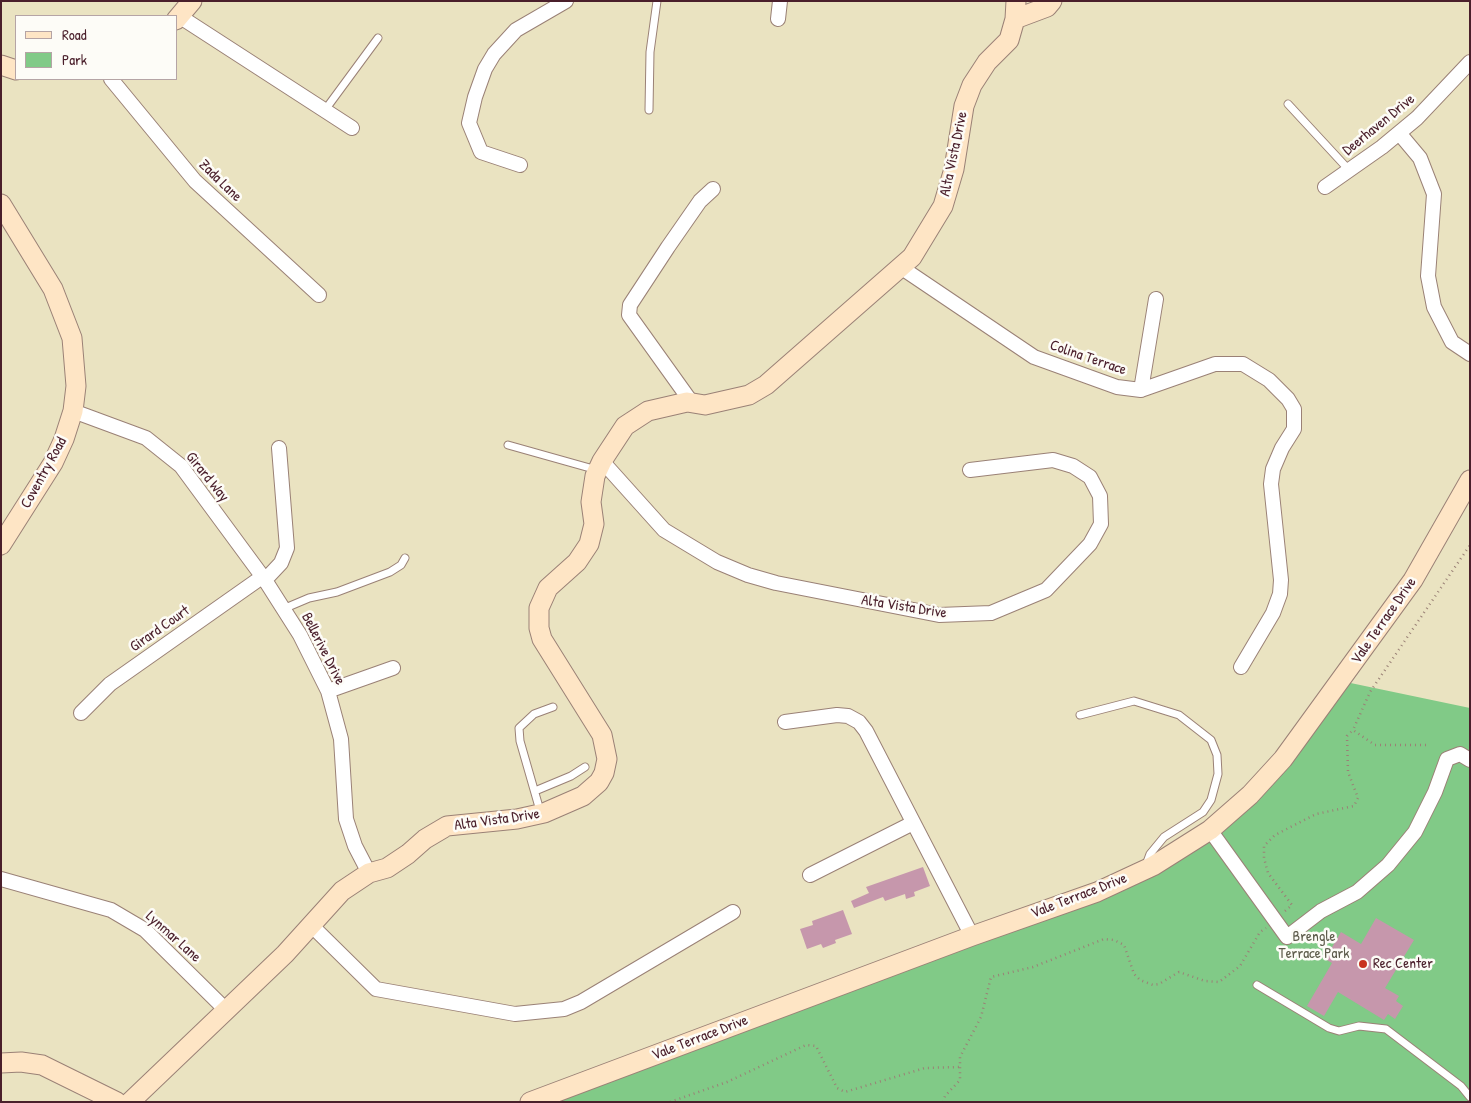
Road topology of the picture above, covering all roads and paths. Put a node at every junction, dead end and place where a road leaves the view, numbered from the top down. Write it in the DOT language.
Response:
graph roads {
  1 [pos="192,1"];
  2 [pos="566,1"];
  3 [pos="657,1"];
  4 [pos="780,1"];
  5 [pos="1052,1"];
  6 [pos="1015,10"];
  7 [pos="178,18"];
  8 [pos="778,19"];
  9 [pos="378,38"];
  10 [pos="1470,62"];
  11 [pos="1,65"];
  12 [pos="15,70"];
  13 [pos="112,80"];
  14 [pos="1288,104"];
  15 [pos="325,110"];
  16 [pos="649,110"];
  17 [pos="352,128"];
  18 [pos="1399,133"];
  19 [pos="520,165"];
  20 [pos="1349,170"];
  21 [pos="1325,187"];
  22 [pos="713,189"];
  23 [pos="1,204"];
  24 [pos="902,268"];
  25 [pos="319,295"];
  26 [pos="1156,299"];
  27 [pos="1470,354"];
  28 [pos="1141,390"];
  29 [pos="692,403"];
  30 [pos="73,411"];
  31 [pos="508,444"];
  32 [pos="279,448"];
  33 [pos="600,466"];
  34 [pos="970,470"];
  35 [pos="1470,480"];
  36 [pos="1,545"];
  37 [pos="1470,545"];
  38 [pos="405,558"];
  39 [pos="264,578"];
  40 [pos="283,609"];
  41 [pos="1241,666"];
  42 [pos="394,668"];
  43 [pos="328,691"];
  44 [pos="554,707"];
  45 [pos="82,712"];
  46 [pos="1080,715"];
  47 [pos="785,722"];
  48 [pos="1353,730"];
  49 [pos="1426,745"];
  50 [pos="1470,760"];
  51 [pos="585,767"];
  52 [pos="535,791"];
  53 [pos="541,814"];
  54 [pos="913,823"];
  55 [pos="1210,830"];
  56 [pos="1144,870"];
  57 [pos="369,873"];
  58 [pos="810,875"];
  59 [pos="1,879"];
  60 [pos="733,912"];
  61 [pos="1275,921"];
  62 [pos="311,925"];
  63 [pos="972,936"];
  64 [pos="1257,985"];
  65 [pos="226,1010"];
  66 [pos="1,1063"];
  67 [pos="959,1067"];
  68 [pos="1470,1097"];
  69 [pos="105,1099"];
  70 [pos="130,1102"];
  71 [pos="530,1102"];
  72 [pos="670,1102"];
  73 [pos="944,1102"];
  1 -- 7 [label="street"];
  2 -- 19 [label="street"];
  3 -- 16 [label="lane"];
  4 -- 8 [label="street"];
  5 -- 6 [label="street"];
  6 -- 24 [label="street, Alta Vista Drive"];
  7 -- 15 [label="street"];
  9 -- 15 [label="lane"];
  10 -- 18 [label="street, Deerhaven Drive"];
  11 -- 12 [label="street"];
  13 -- 25 [label="street, Zada Lane"];
  14 -- 20 [label="lane"];
  15 -- 17 [label="street"];
  18 -- 20 [label="street, Deerhaven Drive"];
  18 -- 27 [label="street"];
  20 -- 21 [label="street, Deerhaven Drive"];
  22 -- 29 [label="street"];
  23 -- 30 [label="street, Coventry Road"];
  24 -- 28 [label="street, Colina Terrace"];
  24 -- 29 [label="street, Alta Vista Drive"];
  26 -- 28 [label="street"];
  28 -- 41 [label="street, Colina Terrace"];
  29 -- 33 [label="street, Alta Vista Drive"];
  30 -- 36 [label="street, Coventry Road"];
  30 -- 39 [label="street, Girard Way"];
  31 -- 33 [label="lane"];
  32 -- 39 [label="street"];
  33 -- 34 [label="street, Alta Vista Drive"];
  33 -- 53 [label="street, Alta Vista Drive"];
  35 -- 55 [label="street, Vale Terrace Drive"];
  37 -- 48 [label="path"];
  38 -- 40 [label="lane"];
  39 -- 40 [label="street, Bellerive Drive"];
  39 -- 45 [label="street, Girard Court"];
  40 -- 43 [label="street, Bellerive Drive"];
  42 -- 43 [label="street"];
  43 -- 57 [label="street, Bellerive Drive"];
  44 -- 52 [label="lane"];
  46 -- 56 [label="lane"];
  47 -- 54 [label="street"];
  48 -- 49 [label="path"];
  48 -- 61 [label="path"];
  50 -- 61 [label="street"];
  51 -- 52 [label="lane"];
  52 -- 53 [label="lane"];
  53 -- 57 [label="street, Alta Vista Drive"];
  54 -- 58 [label="street"];
  54 -- 63 [label="street"];
  55 -- 56 [label="street, Vale Terrace Drive"];
  55 -- 61 [label="street"];
  56 -- 63 [label="street, Vale Terrace Drive"];
  57 -- 62 [label="street, Alta Vista Drive"];
  59 -- 65 [label="street, Lynmar Lane"];
  60 -- 62 [label="street"];
  61 -- 67 [label="path"];
  62 -- 65 [label="street, Alta Vista Drive"];
  63 -- 71 [label="street, Vale Terrace Drive"];
  64 -- 68 [label="lane"];
  65 -- 70 [label="street, Alta Vista Drive"];
  66 -- 69 [label="street"];
  67 -- 72 [label="path"];
  67 -- 73 [label="path"];
}
